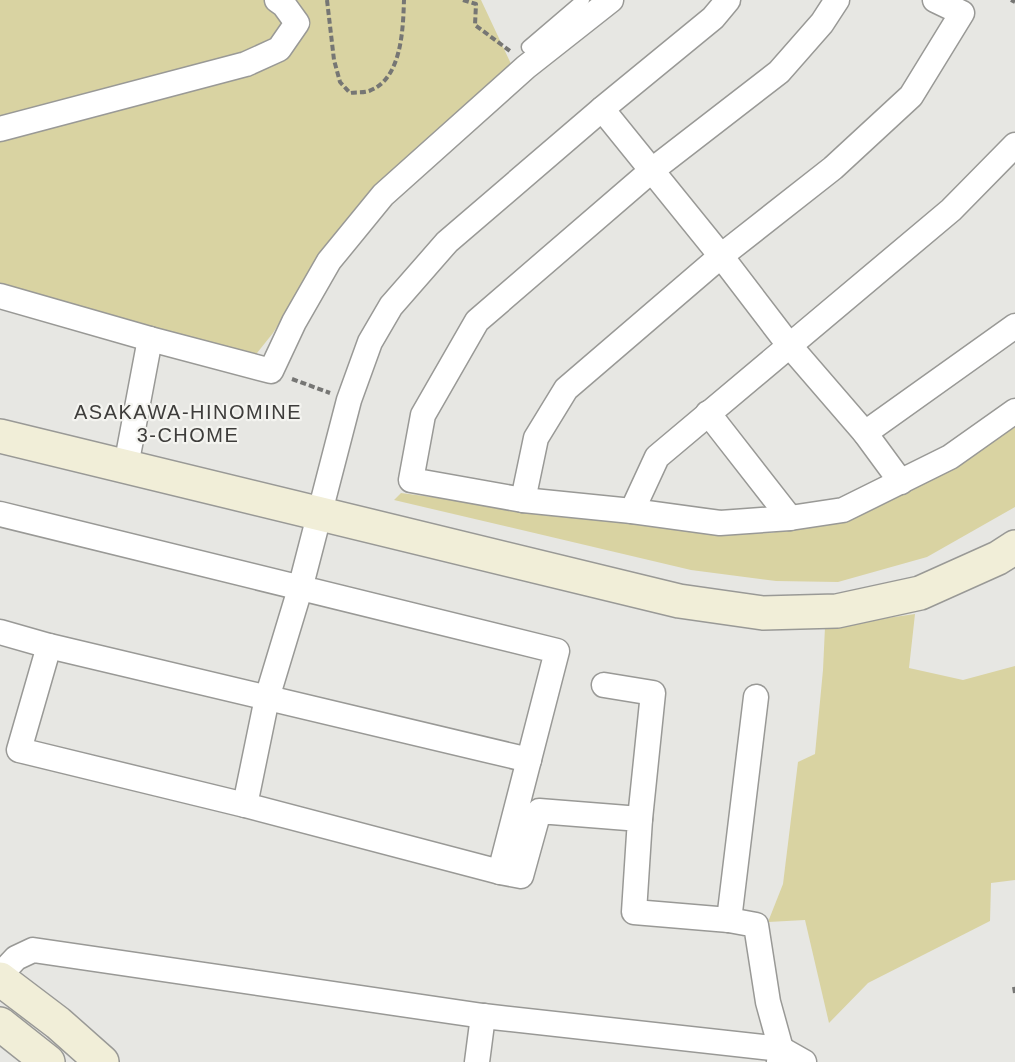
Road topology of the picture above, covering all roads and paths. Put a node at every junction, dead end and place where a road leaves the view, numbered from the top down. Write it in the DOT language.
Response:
graph roads {
  1 [pos="277,0"];
  2 [pos="327,0"];
  3 [pos="404,0"];
  4 [pos="463,0"];
  5 [pos="583,0"];
  6 [pos="611,0"];
  7 [pos="728,0"];
  8 [pos="837,0"];
  9 [pos="935,0"];
  10 [pos="1011,0"];
  11 [pos="1015,2"];
  12 [pos="528,47"];
  13 [pos="602,109"];
  14 [pos="0,129"];
  15 [pos="1015,145"];
  16 [pos="651,171"];
  17 [pos="721,256"];
  18 [pos="0,296"];
  19 [pos="1015,326"];
  20 [pos="150,339"];
  21 [pos="789,345"];
  22 [pos="271,371"];
  23 [pos="350,400"];
  24 [pos="1015,411"];
  25 [pos="708,413"];
  26 [pos="865,433"];
  27 [pos="0,436"];
  28 [pos="126,466"];
  29 [pos="901,482"];
  30 [pos="523,500"];
  31 [pos="632,511"];
  32 [pos="0,514"];
  33 [pos="319,514"];
  34 [pos="790,518"];
  35 [pos="1015,547"];
  36 [pos="300,589"];
  37 [pos="0,632"];
  38 [pos="49,646"];
  39 [pos="604,685"];
  40 [pos="756,697"];
  41 [pos="267,698"];
  42 [pos="530,760"];
  43 [pos="245,806"];
  44 [pos="640,819"];
  45 [pos="500,872"];
  46 [pos="729,920"];
  47 [pos="0,977"];
  48 [pos="1014,987"];
  49 [pos="1015,993"];
  50 [pos="483,1016"];
  51 [pos="0,1024"];
  52 [pos="780,1056"];
  53 [pos="48,1062"];
  54 [pos="102,1062"];
  55 [pos="477,1062"];
  56 [pos="804,1062"];
  1 -- 14 [label="street"];
  2 -- 3 [label="path"];
  4 -- 12 [label="path"];
  5 -- 12 [label="lane"];
  6 -- 22 [label="street"];
  7 -- 13 [label="street"];
  8 -- 16 [label="street"];
  9 -- 17 [label="street"];
  10 -- 11 [label="path"];
  13 -- 16 [label="street"];
  13 -- 23 [label="street"];
  15 -- 21 [label="street"];
  16 -- 17 [label="street"];
  16 -- 30 [label="street"];
  17 -- 21 [label="street"];
  17 -- 30 [label="street"];
  18 -- 20 [label="street"];
  19 -- 26 [label="street"];
  20 -- 22 [label="street"];
  20 -- 28 [label="street"];
  21 -- 25 [label="street"];
  21 -- 26 [label="street"];
  22 -- 23 [label="path"];
  23 -- 33 [label="street"];
  24 -- 29 [label="street"];
  25 -- 31 [label="street"];
  25 -- 34 [label="street"];
  26 -- 29 [label="street"];
  27 -- 28 [label="street"];
  28 -- 33 [label="street"];
  29 -- 34 [label="street"];
  30 -- 31 [label="street"];
  31 -- 34 [label="street"];
  32 -- 36 [label="street"];
  33 -- 35 [label="street"];
  33 -- 36 [label="street"];
  36 -- 41 [label="street"];
  36 -- 42 [label="street"];
  37 -- 38 [label="street"];
  38 -- 41 [label="street"];
  38 -- 43 [label="street"];
  39 -- 44 [label="street"];
  40 -- 46 [label="street"];
  41 -- 42 [label="street"];
  41 -- 43 [label="street"];
  42 -- 45 [label="street"];
  43 -- 45 [label="street"];
  44 -- 45 [label="street"];
  44 -- 46 [label="street"];
  46 -- 52 [label="street"];
  47 -- 50 [label="street"];
  47 -- 54 [label="street"];
  48 -- 49 [label="path"];
  50 -- 52 [label="street"];
  50 -- 55 [label="street"];
  51 -- 53 [label="street"];
  52 -- 56 [label="street"];
}
